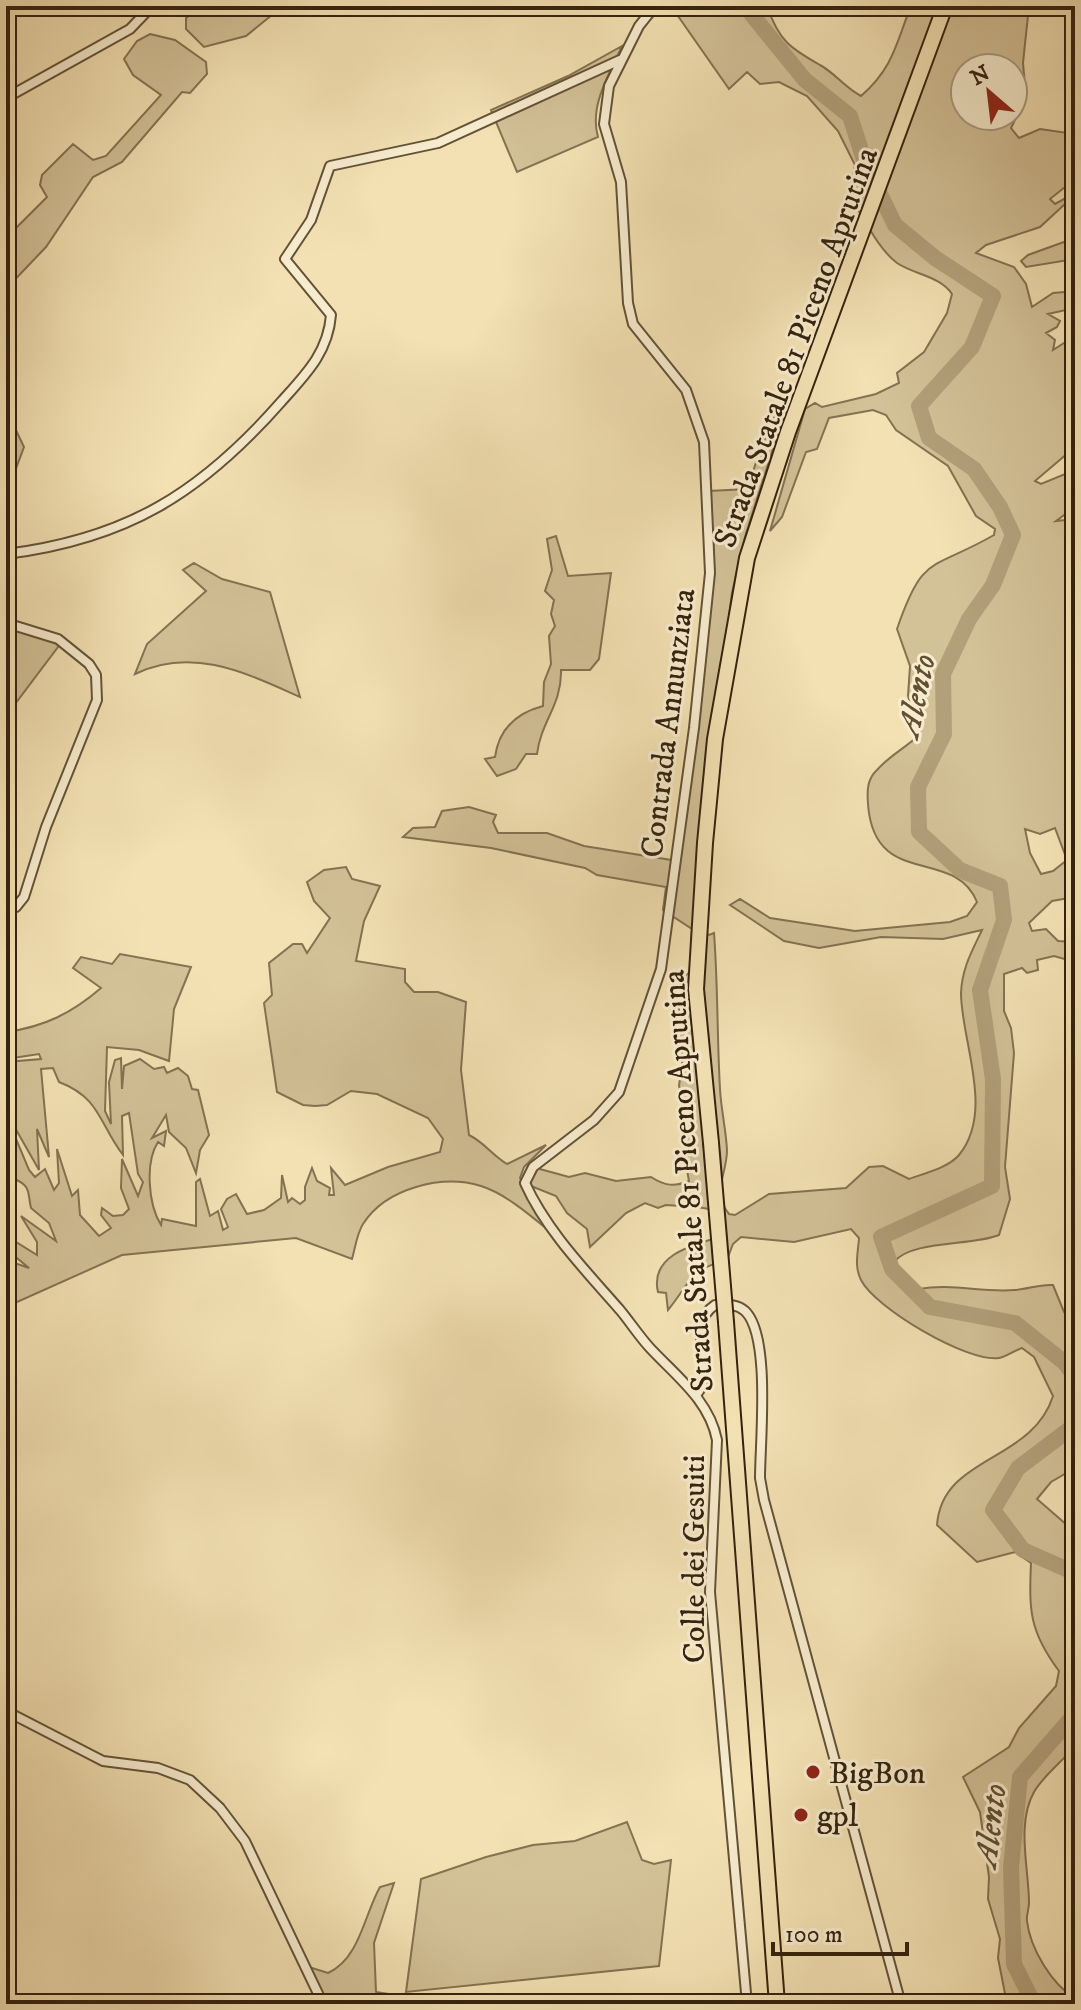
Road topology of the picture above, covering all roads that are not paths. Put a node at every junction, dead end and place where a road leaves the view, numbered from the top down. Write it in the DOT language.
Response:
graph roads {
  1 [pos="152,6"];
  2 [pos="655,6"];
  3 [pos="945,6"];
  4 [pos="621,60"];
  5 [pos="6,98"];
  6 [pos="6,554"];
  7 [pos="6,623"];
  8 [pos="6,907"];
  9 [pos="525,1178"];
  10 [pos="696,1395"];
  11 [pos="6,1711"];
  12 [pos="323,2004"];
  13 [pos="747,2004"];
  14 [pos="777,2004"];
  15 [pos="901,2004"];
  1 -- 5 [label="street"];
  2 -- 4 [label="street, Contrada Annunziata"];
  3 -- 14 [label="highway, Strada Statale 81 Piceno Aprutina, bridge"];
  4 -- 6 [label="street"];
  4 -- 9 [label="street, Contrada Annunziata"];
  7 -- 8 [label="street"];
  9 -- 10 [label="street, Colle dei Gesuiti"];
  10 -- 13 [label="street, Colle dei Gesuiti"];
  10 -- 15 [label="street"];
  11 -- 12 [label="street"];
}
